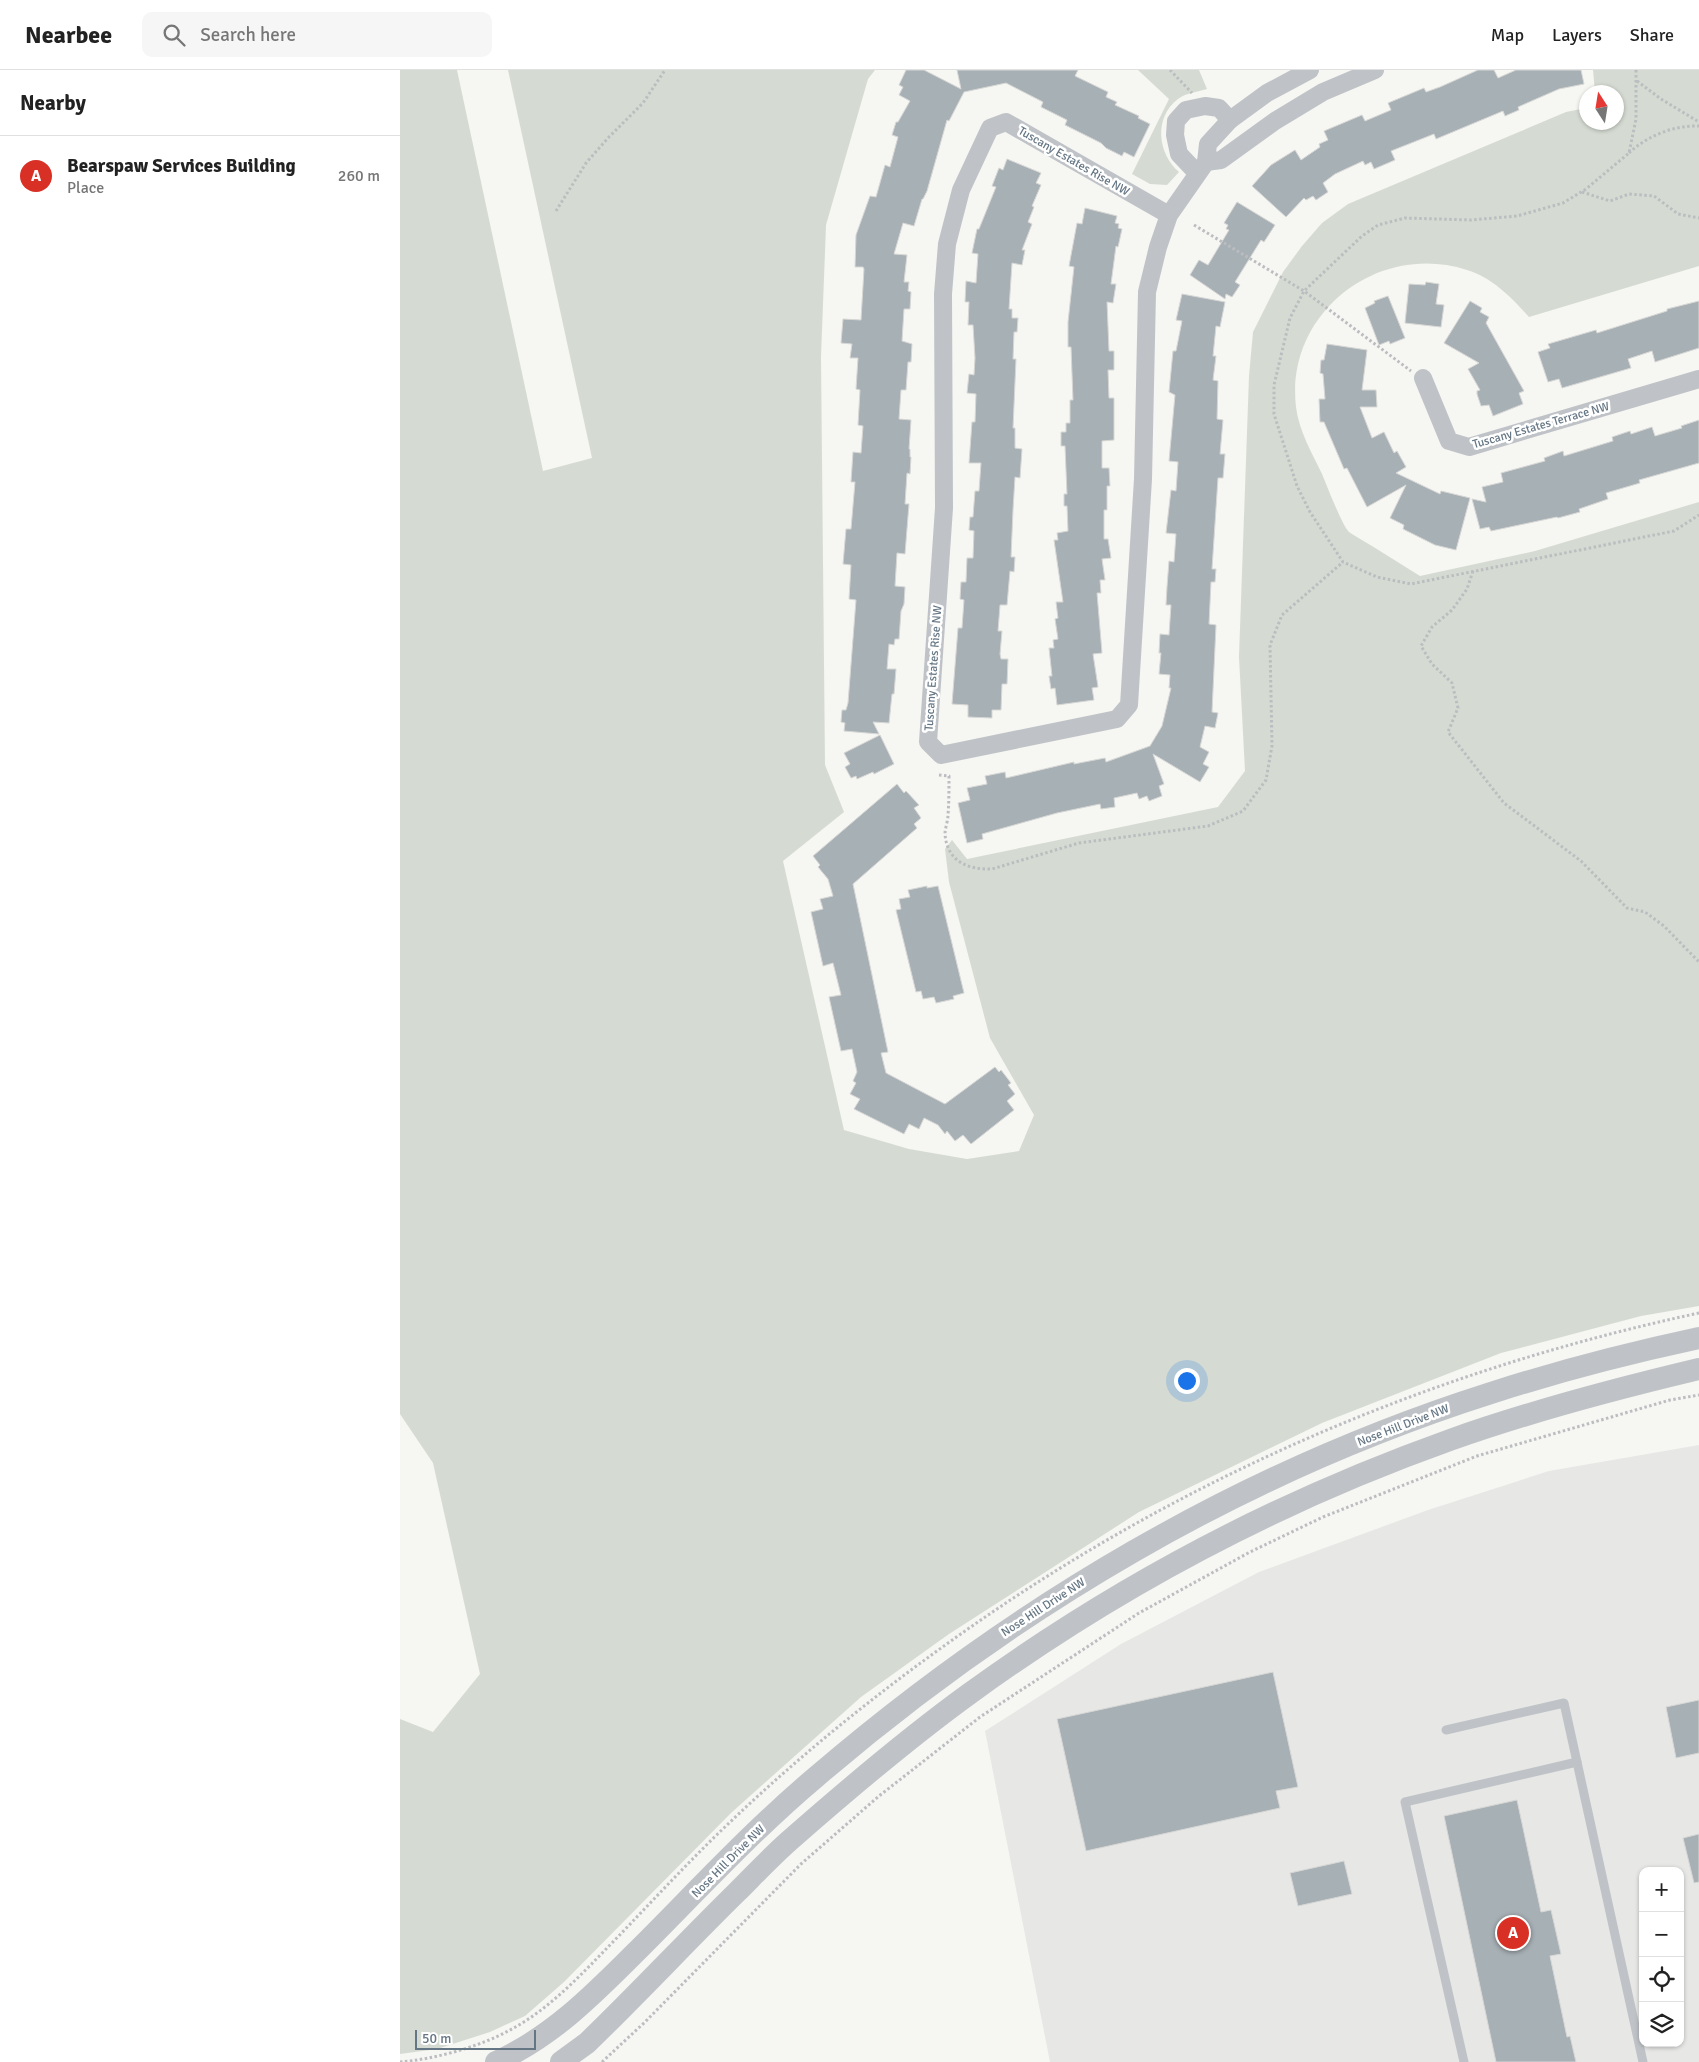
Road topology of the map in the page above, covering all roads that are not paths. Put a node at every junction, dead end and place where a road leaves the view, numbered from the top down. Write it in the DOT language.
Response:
graph roads {
  1 [pos="1311,70"];
  2 [pos="1375,70"];
  3 [pos="1323,92"];
  4 [pos="1230,120"];
  5 [pos="1201,167"];
  6 [pos="1169,215"];
  7 [pos="1423,378"];
  8 [pos="1699,379"];
  9 [pos="1699,1338"];
  10 [pos="1699,1369"];
  11 [pos="1446,1730"];
  12 [pos="1577,1762"];
  13 [pos="496,2062"];
  14 [pos="561,2062"];
  15 [pos="1464,2062"];
  16 [pos="1643,2062"];
  1 -- 3 [label="street"];
  1 -- 4 [label="street, Tuscany Estates Rise NW"];
  2 -- 3 [label="street"];
  3 -- 5 [label="street"];
  4 -- 5 [label="street, Tuscany Estates Rise NW"];
  4 -- 5 [label="street"];
  5 -- 6 [label="street, Tuscany Estates Rise NW"];
  6 -- 6 [label="street, Tuscany Estates Rise NW"];
  7 -- 8 [label="street, Tuscany Estates Terrace NW"];
  9 -- 13 [label="street, Nose Hill Drive NW"];
  10 -- 14 [label="street"];
  11 -- 12 [label="lane"];
  12 -- 15 [label="lane"];
  12 -- 16 [label="lane"];
}
